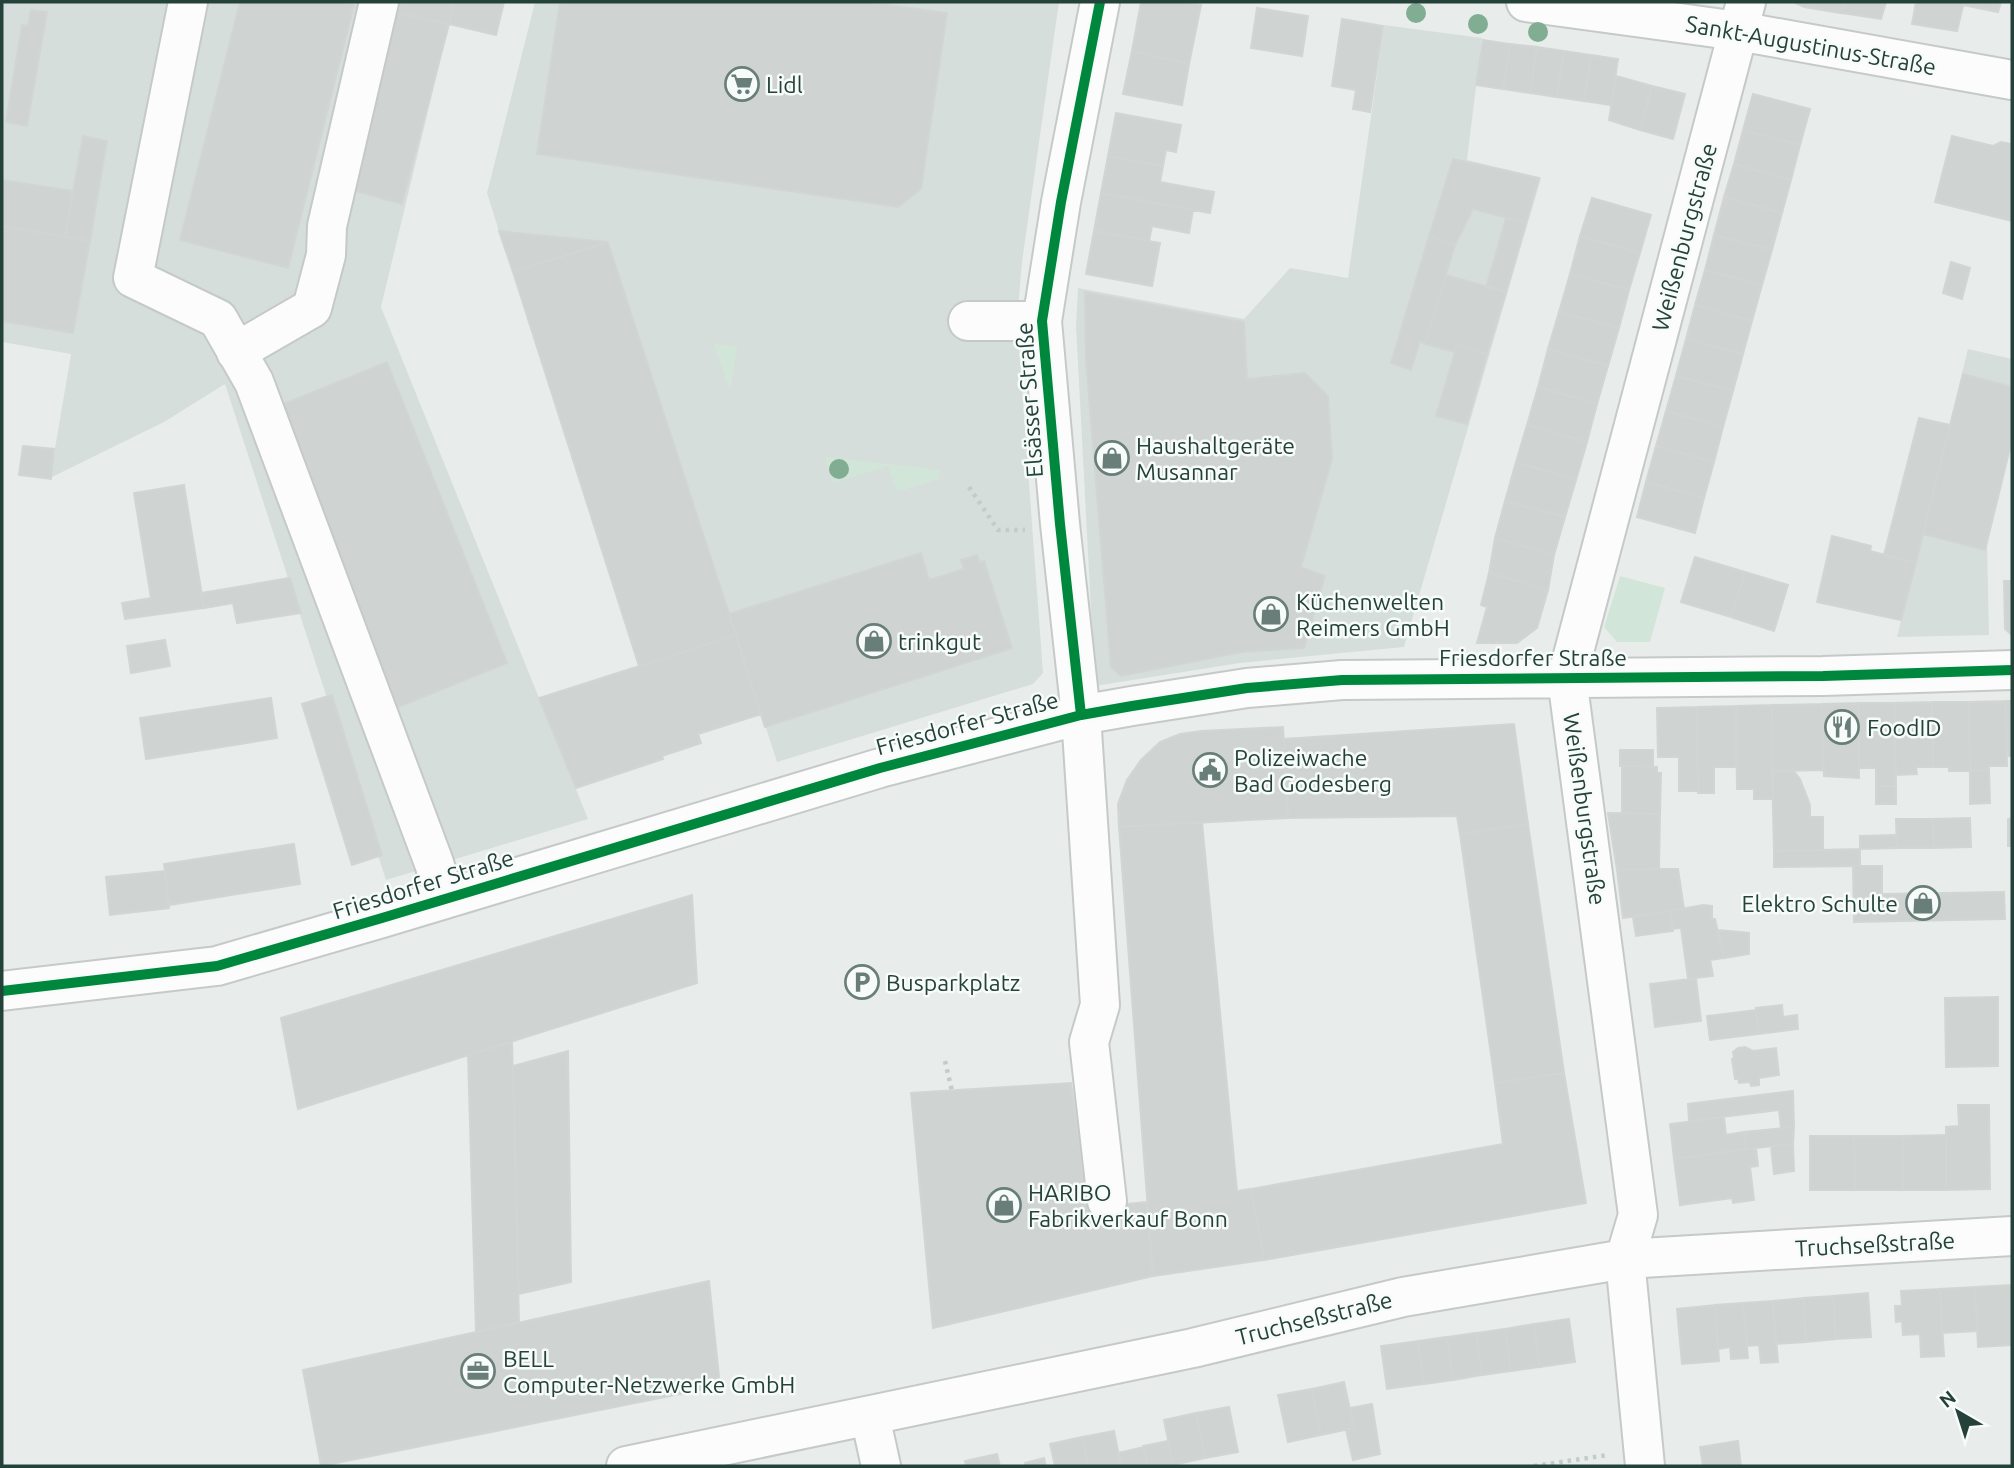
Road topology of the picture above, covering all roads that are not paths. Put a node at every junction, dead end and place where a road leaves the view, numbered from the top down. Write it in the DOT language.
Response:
graph roads {
  1 [pos="188,2"];
  2 [pos="379,2"];
  3 [pos="1100,2"];
  4 [pos="1526,2"];
  5 [pos="1742,16"];
  6 [pos="2012,80"];
  7 [pos="968,321"];
  8 [pos="1042,321"];
  9 [pos="236,352"];
  10 [pos="2012,670"];
  11 [pos="1567,678"];
  12 [pos="1081,715"];
  13 [pos="445,899"];
  14 [pos="2,991"];
  15 [pos="1107,1201"];
  16 [pos="2012,1236"];
  17 [pos="1625,1259"];
  18 [pos="870,1416"];
  19 [pos="1645,1458"];
  20 [pos="626,1466"];
  21 [pos="881,1466"];
  1 -- 9 [label="street"];
  2 -- 9 [label="street"];
  3 -- 8 [label="street, Elsässer Straße"];
  4 -- 5 [label="street, Sankt-Augustinus-Straße"];
  5 -- 6 [label="street, Sankt-Augustinus-Straße"];
  5 -- 11 [label="street, Weißenburgstraße"];
  7 -- 8 [label="street"];
  8 -- 12 [label="street, Elsässer Straße"];
  9 -- 13 [label="street"];
  10 -- 11 [label="street, Friesdorfer Straße"];
  11 -- 12 [label="street, Friesdorfer Straße"];
  11 -- 17 [label="street, Weißenburgstraße"];
  12 -- 13 [label="street, Friesdorfer Straße"];
  12 -- 15 [label="street, Elsässer Straße"];
  13 -- 14 [label="street, Friesdorfer Straße"];
  16 -- 17 [label="street, Truchseßstraße"];
  17 -- 18 [label="street, Truchseßstraße"];
  17 -- 19 [label="street, Weißenburgstraße"];
  18 -- 20 [label="street, Truchseßstraße"];
  18 -- 21 [label="street"];
}
